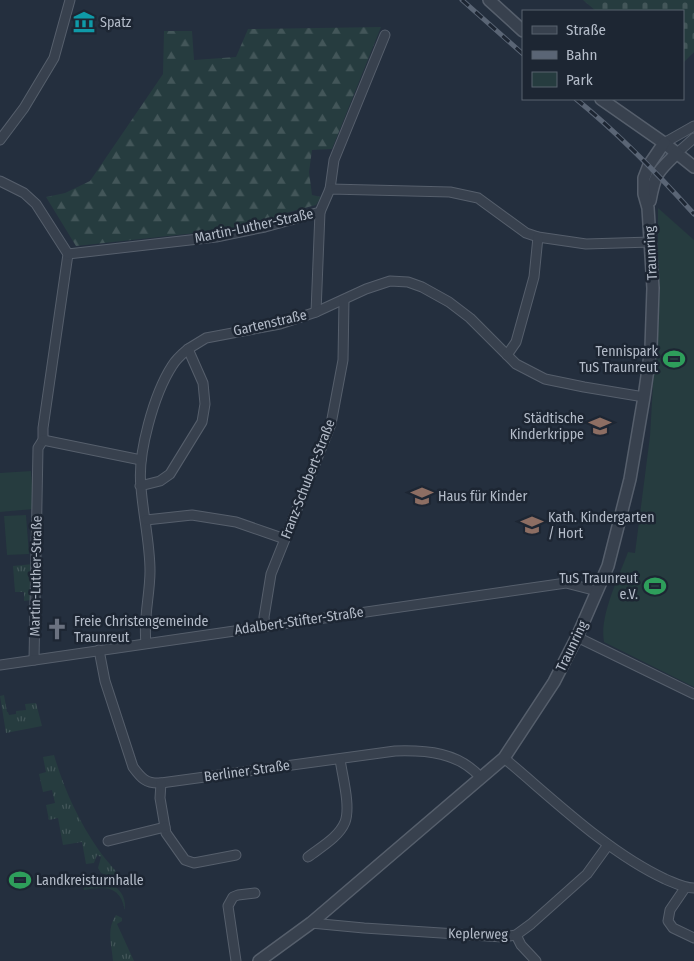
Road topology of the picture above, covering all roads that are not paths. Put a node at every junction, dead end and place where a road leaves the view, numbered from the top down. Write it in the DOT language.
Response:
graph roads {
  1 [pos="70,0"];
  2 [pos="489,0"];
  3 [pos="522,30"];
  4 [pos="385,35"];
  5 [pos="602,100"];
  6 [pos="694,126"];
  7 [pos="694,138"];
  8 [pos="0,140"];
  9 [pos="664,143"];
  10 [pos="677,153"];
  11 [pos="694,168"];
  12 [pos="0,181"];
  13 [pos="330,189"];
  14 [pos="648,208"];
  15 [pos="320,212"];
  16 [pos="538,237"];
  17 [pos="651,242"];
  18 [pos="68,254"];
  19 [pos="344,300"];
  20 [pos="316,312"];
  21 [pos="188,349"];
  22 [pos="507,355"];
  23 [pos="644,397"];
  24 [pos="43,440"];
  25 [pos="140,460"];
  26 [pos="140,486"];
  27 [pos="146,520"];
  28 [pos="284,539"];
  29 [pos="597,591"];
  30 [pos="265,626"];
  31 [pos="577,637"];
  32 [pos="146,644"];
  33 [pos="98,650"];
  34 [pos="34,660"];
  35 [pos="0,665"];
  36 [pos="694,694"];
  37 [pos="504,758"];
  38 [pos="340,759"];
  39 [pos="481,778"];
  40 [pos="160,783"];
  41 [pos="165,827"];
  42 [pos="108,841"];
  43 [pos="608,844"];
  44 [pos="236,855"];
  45 [pos="308,856"];
  46 [pos="690,888"];
  47 [pos="255,893"];
  48 [pos="311,923"];
  49 [pos="516,935"];
  50 [pos="694,938"];
  51 [pos="236,961"];
  52 [pos="259,961"];
  53 [pos="536,961"];
  1 -- 8 [label="street"];
  2 -- 3 [label="street"];
  4 -- 13 [label="street"];
  5 -- 9 [label="street"];
  6 -- 9 [label="street"];
  7 -- 10 [label="street"];
  9 -- 10 [label="street"];
  9 -- 14 [label="street, Traunring"];
  10 -- 11 [label="street"];
  10 -- 14 [label="street, Traunring"];
  12 -- 18 [label="street"];
  13 -- 15 [label="street, Martin-Luther-Straße"];
  13 -- 16 [label="street"];
  14 -- 17 [label="street, Traunring"];
  15 -- 18 [label="street, Martin-Luther-Straße"];
  15 -- 20 [label="street, Gartenstraße"];
  16 -- 17 [label="street"];
  16 -- 22 [label="street"];
  17 -- 23 [label="street, Traunring"];
  18 -- 24 [label="street, Martin-Luther-Straße"];
  19 -- 20 [label="street"];
  19 -- 22 [label="street"];
  19 -- 28 [label="street, Franz-Schubert-Straße"];
  20 -- 21 [label="street, Gartenstraße"];
  21 -- 25 [label="street, Gartenstraße"];
  21 -- 26 [label="street"];
  22 -- 23 [label="street"];
  23 -- 29 [label="street, Traunring"];
  24 -- 25 [label="street"];
  24 -- 34 [label="street, Martin-Luther-Straße"];
  25 -- 26 [label="street, Gartenstraße"];
  26 -- 27 [label="street, Gartenstraße"];
  27 -- 28 [label="street"];
  27 -- 32 [label="street, Gartenstraße"];
  28 -- 30 [label="street, Franz-Schubert-Straße"];
  29 -- 30 [label="street, Adalbert-Stifter-Straße"];
  29 -- 31 [label="street, Traunring"];
  30 -- 32 [label="street, Adalbert-Stifter-Straße"];
  31 -- 36 [label="street"];
  31 -- 37 [label="street, Traunring"];
  32 -- 33 [label="street, Adalbert-Stifter-Straße"];
  33 -- 34 [label="street, Adalbert-Stifter-Straße"];
  33 -- 40 [label="street, Berliner Straße"];
  34 -- 35 [label="street, Adalbert-Stifter-Straße"];
  37 -- 39 [label="street, Traunring"];
  37 -- 43 [label="street"];
  38 -- 39 [label="street, Berliner Straße"];
  38 -- 40 [label="street, Berliner Straße"];
  38 -- 45 [label="street"];
  39 -- 48 [label="street, Traunring"];
  40 -- 41 [label="street"];
  41 -- 42 [label="street"];
  41 -- 44 [label="street"];
  43 -- 46 [label="street"];
  43 -- 49 [label="street, Keplerweg"];
  46 -- 50 [label="street"];
  47 -- 51 [label="street"];
  48 -- 49 [label="street, Keplerweg"];
  48 -- 52 [label="street, Traunring"];
  49 -- 53 [label="street"];
}
